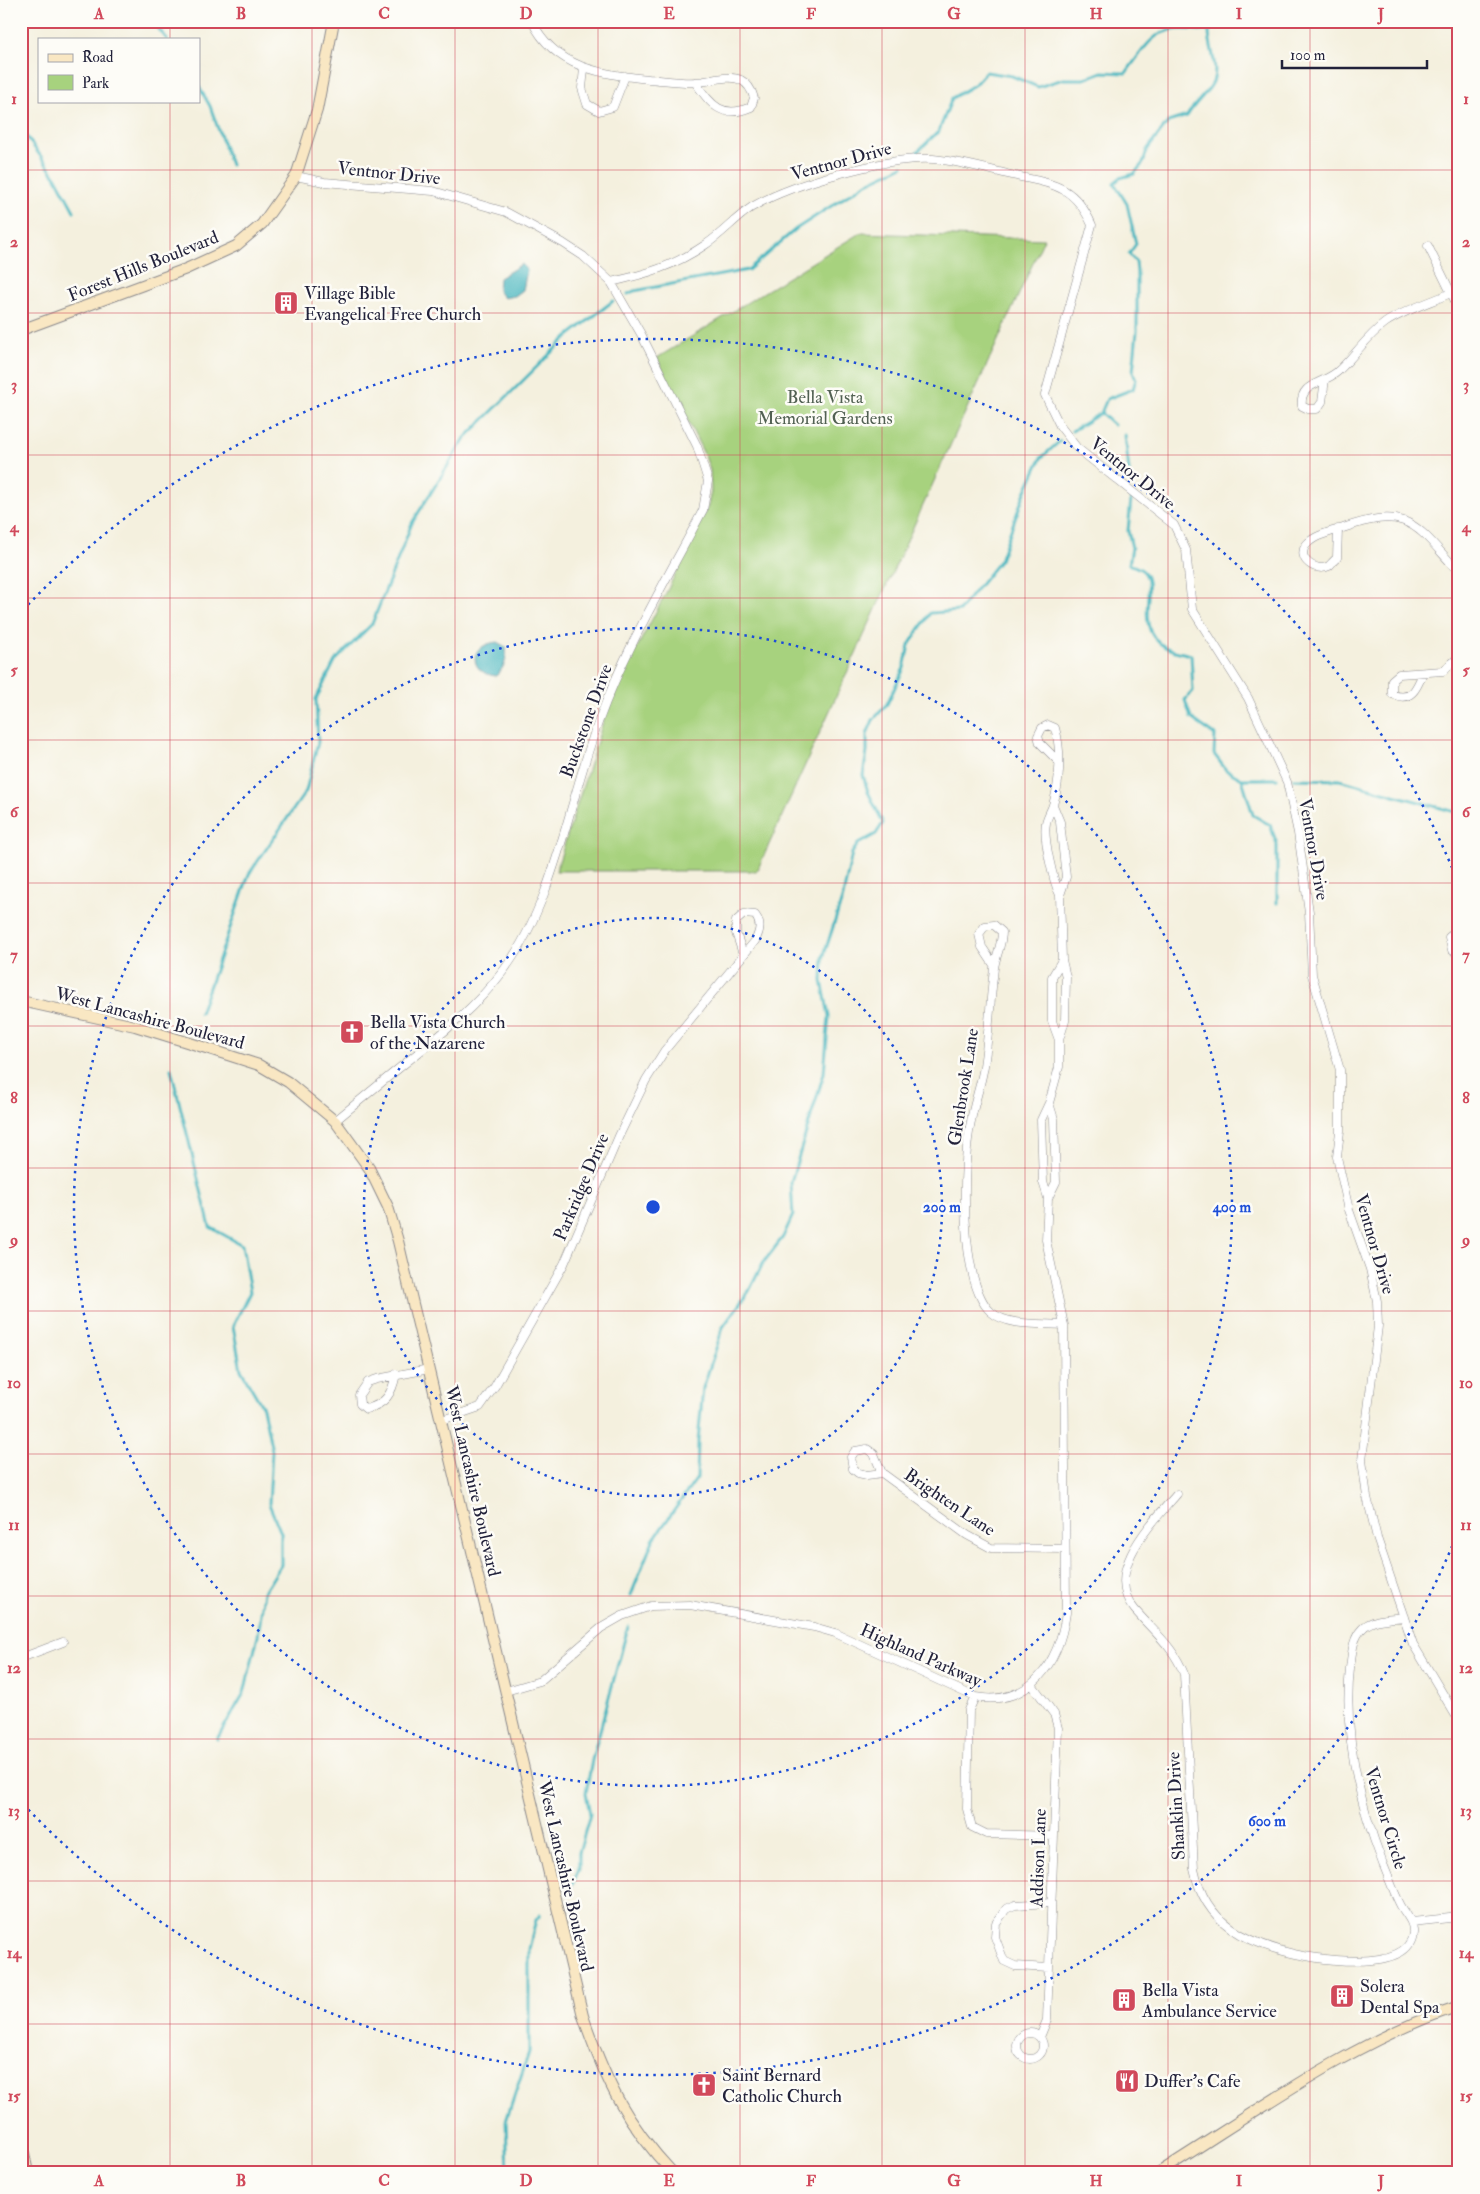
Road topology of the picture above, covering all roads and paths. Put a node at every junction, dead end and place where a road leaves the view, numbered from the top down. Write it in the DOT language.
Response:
graph roads {
  1 [pos="334,21"];
  2 [pos="532,21"];
  3 [pos="584,69"];
  4 [pos="625,76"];
  5 [pos="695,82"];
  6 [pos="296,176"];
  7 [pos="1428,246"];
  8 [pos="611,282"];
  9 [pos="1451,293"];
  10 [pos="1459,309"];
  11 [pos="21,330"];
  12 [pos="1325,379"];
  13 [pos="1338,529"];
  14 [pos="1459,572"];
  15 [pos="1459,657"];
  16 [pos="1423,673"];
  17 [pos="1059,762"];
  18 [pos="1053,805"];
  19 [pos="1060,895"];
  20 [pos="1459,929"];
  21 [pos="743,954"];
  22 [pos="1459,954"];
  23 [pos="1062,960"];
  24 [pos="994,965"];
  25 [pos="21,1001"];
  26 [pos="1059,1040"];
  27 [pos="1049,1103"];
  28 [pos="335,1121"];
  29 [pos="1048,1198"];
  30 [pos="1064,1325"];
  31 [pos="429,1369"];
  32 [pos="396,1374"];
  33 [pos="442,1420"];
  34 [pos="882,1474"];
  35 [pos="1177,1494"];
  36 [pos="1064,1549"];
  37 [pos="1404,1617"];
  38 [pos="63,1642"];
  39 [pos="21,1658"];
  40 [pos="1033,1686"];
  41 [pos="506,1691"];
  42 [pos="975,1697"];
  43 [pos="1459,1721"];
  44 [pos="1054,1836"];
  45 [pos="1051,1903"];
  46 [pos="1459,1917"];
  47 [pos="1412,1922"];
  48 [pos="1049,1968"];
  49 [pos="1459,2006"];
  50 [pos="1040,2037"];
  51 [pos="21,2138"];
  52 [pos="28,2173"];
  53 [pos="674,2173"];
  54 [pos="1158,2173"];
  1 -- 6 [label="main road, Forest Hills Boulevard"];
  2 -- 3 [label="street"];
  3 -- 4 [label="street"];
  3 -- 4 [label="street"];
  4 -- 5 [label="street"];
  5 -- 5 [label="street"];
  6 -- 8 [label="street, Ventnor Drive"];
  6 -- 11 [label="main road, Forest Hills Boulevard"];
  7 -- 9 [label="street"];
  8 -- 28 [label="street, Buckstone Drive"];
  8 -- 37 [label="street, Ventnor Drive"];
  9 -- 10 [label="street"];
  9 -- 12 [label="street"];
  13 -- 13 [label="street"];
  13 -- 14 [label="street"];
  15 -- 16 [label="street"];
  17 -- 18 [label="street"];
  18 -- 19 [label="street"];
  18 -- 19 [label="street"];
  19 -- 23 [label="street"];
  20 -- 22 [label="street"];
  21 -- 21 [label="street, Parkridge Drive"];
  21 -- 33 [label="street, Parkridge Drive"];
  23 -- 26 [label="street"];
  23 -- 26 [label="street"];
  24 -- 24 [label="street, Glenbrook Lane"];
  24 -- 30 [label="street, Glenbrook Lane"];
  25 -- 28 [label="main road, West Lancashire Boulevard"];
  26 -- 27 [label="street"];
  27 -- 29 [label="street"];
  27 -- 29 [label="street"];
  28 -- 31 [label="main road, West Lancashire Boulevard"];
  29 -- 30 [label="street"];
  30 -- 36 [label="street"];
  31 -- 32 [label="street"];
  31 -- 33 [label="main road, West Lancashire Boulevard"];
  32 -- 32 [label="street"];
  33 -- 41 [label="main road, West Lancashire Boulevard"];
  34 -- 36 [label="street, Brighten Lane"];
  35 -- 47 [label="street, Shanklin Drive"];
  36 -- 40 [label="street"];
  37 -- 43 [label="street, Ventnor Drive"];
  37 -- 47 [label="street, Ventnor Circle"];
  38 -- 39 [label="street"];
  40 -- 42 [label="street, Highland Parkway"];
  40 -- 44 [label="street, Addison Lane"];
  41 -- 42 [label="street, Highland Parkway"];
  41 -- 53 [label="main road, West Lancashire Boulevard"];
  42 -- 44 [label="street"];
  44 -- 45 [label="street, Addison Lane"];
  45 -- 48 [label="street, Addison Lane"];
  45 -- 48 [label="street"];
  46 -- 47 [label="street"];
  48 -- 50 [label="street, Addison Lane"];
  49 -- 54 [label="main road"];
  51 -- 52 [label="main road"];
}
